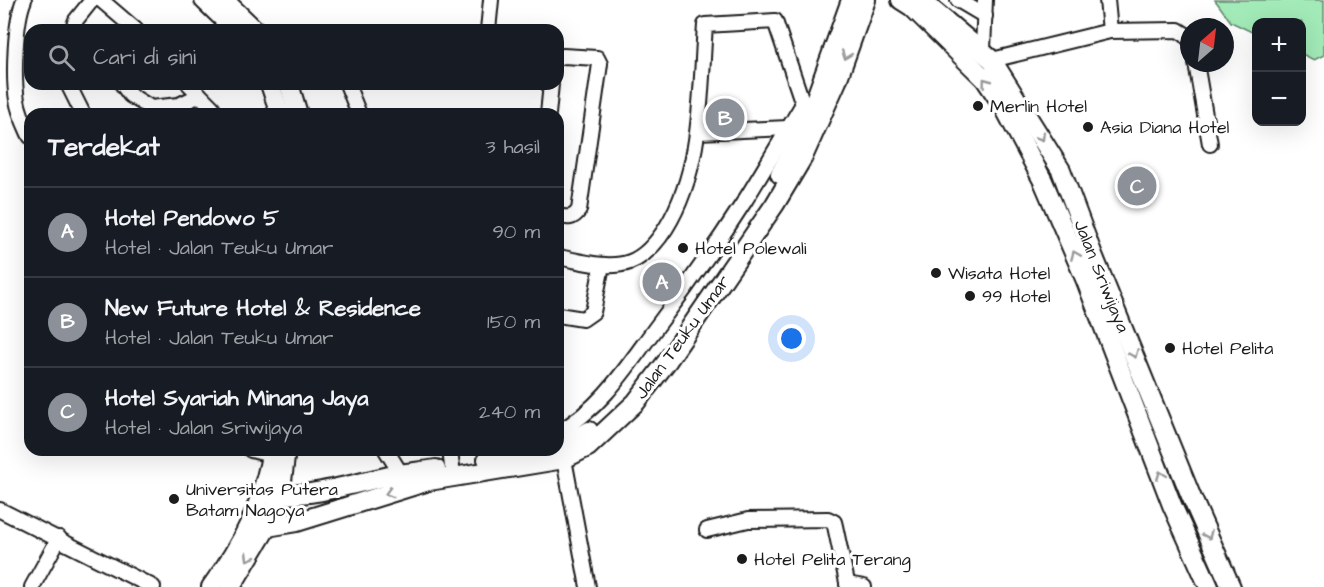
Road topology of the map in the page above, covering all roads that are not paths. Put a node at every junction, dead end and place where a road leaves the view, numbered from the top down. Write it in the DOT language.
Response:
graph roads {
  1 [pos="24,0"];
  2 [pos="92,0"];
  3 [pos="101,0"];
  4 [pos="204,0"];
  5 [pos="224,0"];
  6 [pos="491,0"];
  7 [pos="851,0"];
  8 [pos="866,0"];
  9 [pos="901,0"];
  10 [pos="921,0"];
  11 [pos="958,0"];
  12 [pos="985,0"];
  13 [pos="1107,0"];
  14 [pos="986,16"];
  15 [pos="74,24"];
  16 [pos="125,24"];
  17 [pos="229,24"];
  18 [pos="249,24"];
  19 [pos="489,24"];
  20 [pos="1110,31"];
  21 [pos="1180,31"];
  22 [pos="988,55"];
  23 [pos="564,56"];
  24 [pos="1198,72"];
  25 [pos="23,80"];
  26 [pos="71,90"];
  27 [pos="127,90"];
  28 [pos="195,90"];
  29 [pos="272,90"];
  30 [pos="291,90"];
  31 [pos="349,90"];
  32 [pos="550,90"];
  33 [pos="200,95"];
  34 [pos="807,107"];
  35 [pos="80,108"];
  36 [pos="145,108"];
  37 [pos="164,108"];
  38 [pos="211,108"];
  39 [pos="278,108"];
  40 [pos="296,108"];
  41 [pos="357,108"];
  42 [pos="549,108"];
  43 [pos="24,119"];
  44 [pos="788,128"];
  45 [pos="698,132"];
  46 [pos="1210,144"];
  47 [pos="564,217"];
  48 [pos="1069,218"];
  49 [pos="564,258"];
  50 [pos="602,265"];
  51 [pos="564,318"];
  52 [pos="564,429"];
  53 [pos="1168,435"];
  54 [pos="1148,443"];
  55 [pos="564,449"];
  56 [pos="564,451"];
  57 [pos="275,456"];
  58 [pos="276,456"];
  59 [pos="390,456"];
  60 [pos="471,456"];
  61 [pos="543,456"];
  62 [pos="562,456"];
  63 [pos="451,458"];
  64 [pos="400,474"];
  65 [pos="261,493"];
  66 [pos="280,496"];
  67 [pos="0,510"];
  68 [pos="259,525"];
  69 [pos="707,530"];
  70 [pos="59,538"];
  71 [pos="848,586"];
  72 [pos="32,587"];
  73 [pos="153,587"];
  74 [pos="211,587"];
  75 [pos="231,587"];
  76 [pos="588,587"];
  77 [pos="864,587"];
  78 [pos="1209,587"];
  79 [pos="1231,587"];
  1 -- 25 [label="street"];
  2 -- 15 [label="street"];
  3 -- 16 [label="street"];
  4 -- 17 [label="main road"];
  5 -- 18 [label="main road"];
  6 -- 19 [label="street"];
  7 -- 34 [label="main road, Jalan Teuku Umar"];
  8 -- 56 [label="main road, Jalan Teuku Umar, one-way"];
  48 -- 9 [label="main road, Jalan Sriwijaya, one-way"];
  10 -- 22 [label="main road, Jalan Sriwijaya"];
  11 -- 14 [label="street"];
  12 -- 14 [label="street"];
  13 -- 20 [label="street"];
  14 -- 22 [label="street"];
  20 -- 21 [label="street"];
  20 -- 22 [label="street"];
  22 -- 48 [label="main road, Jalan Sriwijaya, one-way"];
  23 -- 47 [label="street"];
  24 -- 46 [label="street"];
  25 -- 43 [label="street"];
  26 -- 35 [label="street"];
  27 -- 36 [label="street"];
  28 -- 33 [label="street"];
  29 -- 39 [label="main road"];
  30 -- 40 [label="main road"];
  31 -- 41 [label="street"];
  32 -- 42 [label="street"];
  33 -- 37 [label="street"];
  33 -- 38 [label="street"];
  34 -- 44 [label="street"];
  34 -- 45 [label="street"];
  34 -- 55 [label="main road, Jalan Teuku Umar"];
  44 -- 45 [label="street"];
  44 -- 52 [label="street"];
  45 -- 50 [label="street"];
  48 -- 53 [label="main road, Jalan Sriwijaya, one-way"];
  54 -- 48 [label="main road, Jalan Sriwijaya, one-way"];
  49 -- 50 [label="street"];
  50 -- 51 [label="street"];
  53 -- 54 [label="main road"];
  53 -- 79 [label="main road, Jalan Sriwijaya, one-way"];
  78 -- 54 [label="main road, Jalan Sriwijaya, one-way"];
  57 -- 65 [label="main road"];
  58 -- 66 [label="main road"];
  59 -- 64 [label="street"];
  60 -- 63 [label="main road"];
  61 -- 68 [label="main road, Jalan Teuku Umar, one-way"];
  62 -- 76 [label="street"];
  63 -- 64 [label="main road"];
  64 -- 66 [label="main road"];
  65 -- 66 [label="main road"];
  65 -- 68 [label="main road"];
  66 -- 68 [label="main road"];
  67 -- 70 [label="street"];
  68 -- 74 [label="main road"];
  68 -- 75 [label="main road, one-way"];
  69 -- 71 [label="street"];
  70 -- 72 [label="street"];
  70 -- 73 [label="street"];
  71 -- 77 [label="street"];
}
